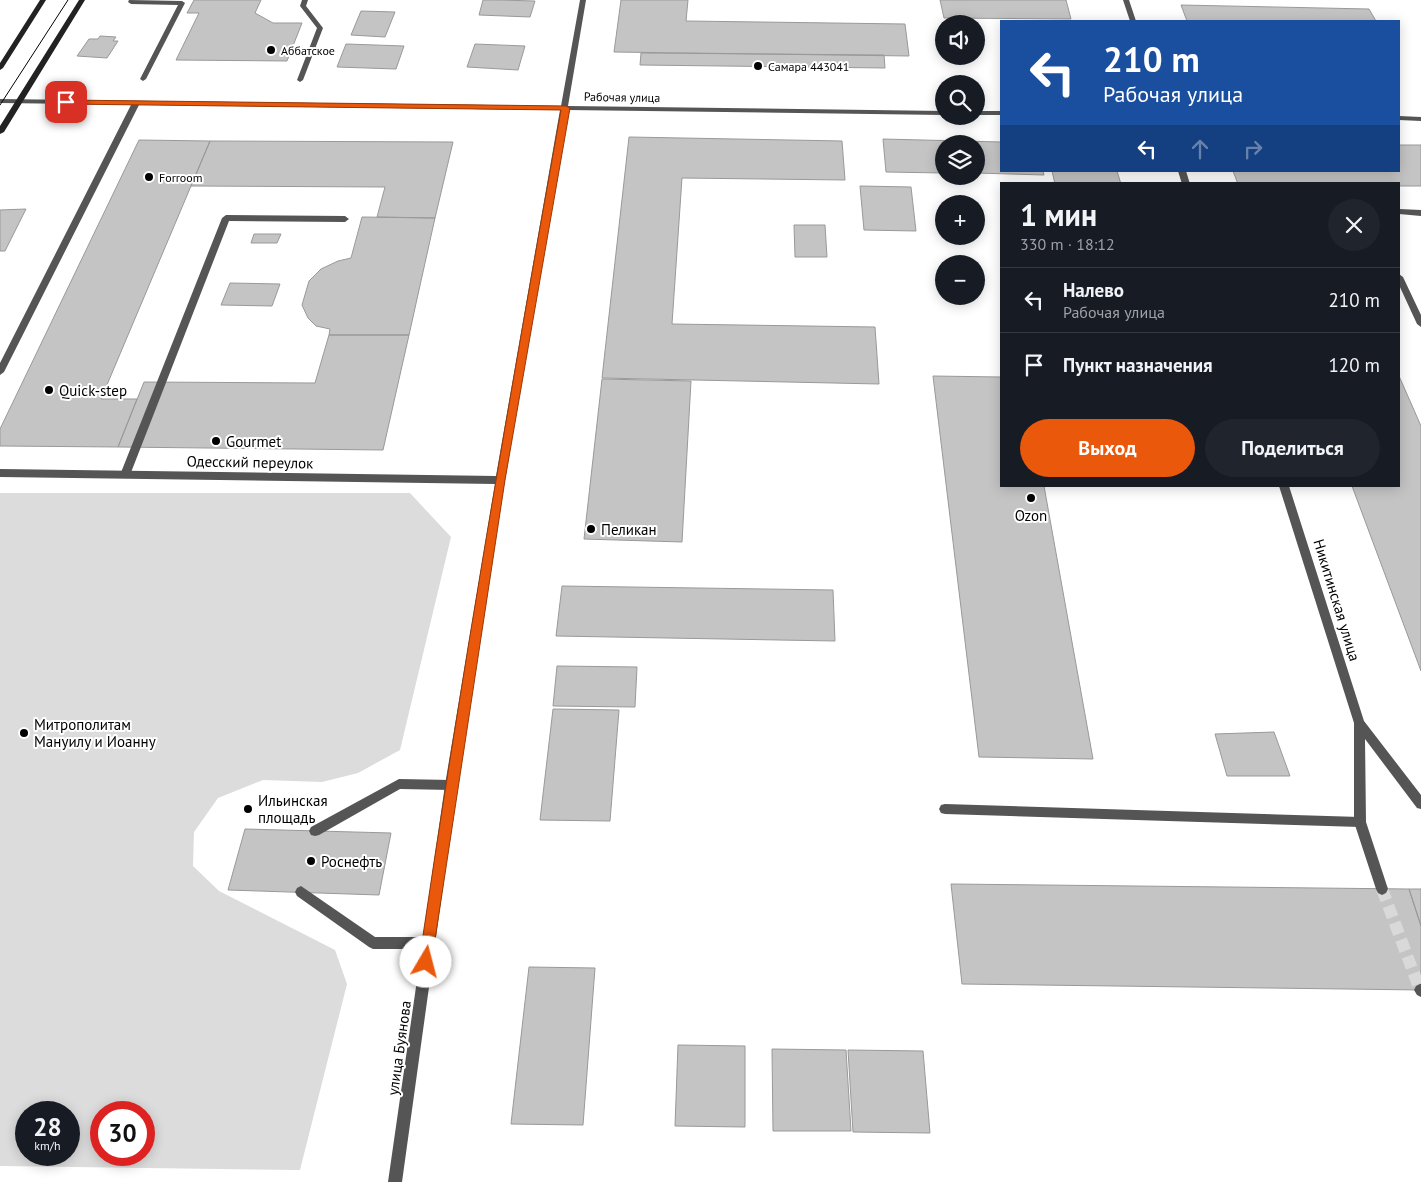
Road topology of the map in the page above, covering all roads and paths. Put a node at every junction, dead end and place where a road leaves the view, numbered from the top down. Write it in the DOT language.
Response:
graph roads {
  1 [pos="44,0"];
  2 [pos="82,0"];
  3 [pos="133,0"];
  4 [pos="305,0"];
  5 [pos="583,0"];
  6 [pos="1126,0"];
  7 [pos="1133,20"];
  8 [pos="0,68"];
  9 [pos="143,79"];
  10 [pos="300,80"];
  11 [pos="0,101"];
  12 [pos="19,101"];
  13 [pos="136,103"];
  14 [pos="566,108"];
  15 [pos="935,113"];
  16 [pos="985,113"];
  17 [pos="1000,113"];
  18 [pos="1400,118"];
  19 [pos="1421,118"];
  20 [pos="0,132"];
  21 [pos="1400,212"];
  22 [pos="1421,213"];
  23 [pos="345,219"];
  24 [pos="1400,279"];
  25 [pos="1421,324"];
  26 [pos="0,372"];
  27 [pos="0,473"];
  28 [pos="125,475"];
  29 [pos="500,480"];
  30 [pos="1284,487"];
  31 [pos="1359,723"];
  32 [pos="451,785"];
  33 [pos="1421,804"];
  34 [pos="944,809"];
  35 [pos="1360,822"];
  36 [pos="315,831"];
  37 [pos="1382,889"];
  38 [pos="300,892"];
  39 [pos="429,943"];
  40 [pos="395,1182"];
  1 -- 8 [label="main road"];
  2 -- 12 [label="main road"];
  3 -- 9 [label="street"];
  4 -- 10 [label="street"];
  5 -- 14 [label="street, улица Буянова"];
  6 -- 7 [label="street"];
  11 -- 12 [label="street, Рабочая улица"];
  12 -- 13 [label="street, Рабочая улица"];
  12 -- 20 [label="main road"];
  13 -- 14 [label="street, Рабочая улица"];
  13 -- 26 [label="street"];
  14 -- 15 [label="street, Рабочая улица"];
  14 -- 29 [label="street, улица Буянова"];
  16 -- 17 [label="street"];
  18 -- 19 [label="street"];
  21 -- 22 [label="street"];
  23 -- 28 [label="street"];
  24 -- 25 [label="street"];
  27 -- 28 [label="street, Одесский переулок"];
  28 -- 29 [label="street, Одесский переулок"];
  29 -- 32 [label="street, улица Буянова"];
  30 -- 31 [label="street, Никитинская улица"];
  31 -- 33 [label="street, Никитинская улица"];
  31 -- 35 [label="street, Никитинская улица"];
  32 -- 36 [label="street"];
  32 -- 39 [label="street, улица Буянова"];
  34 -- 35 [label="street"];
  35 -- 37 [label="street, Никитинская улица"];
  38 -- 39 [label="street"];
  39 -- 40 [label="street, улица Буянова"];
}
